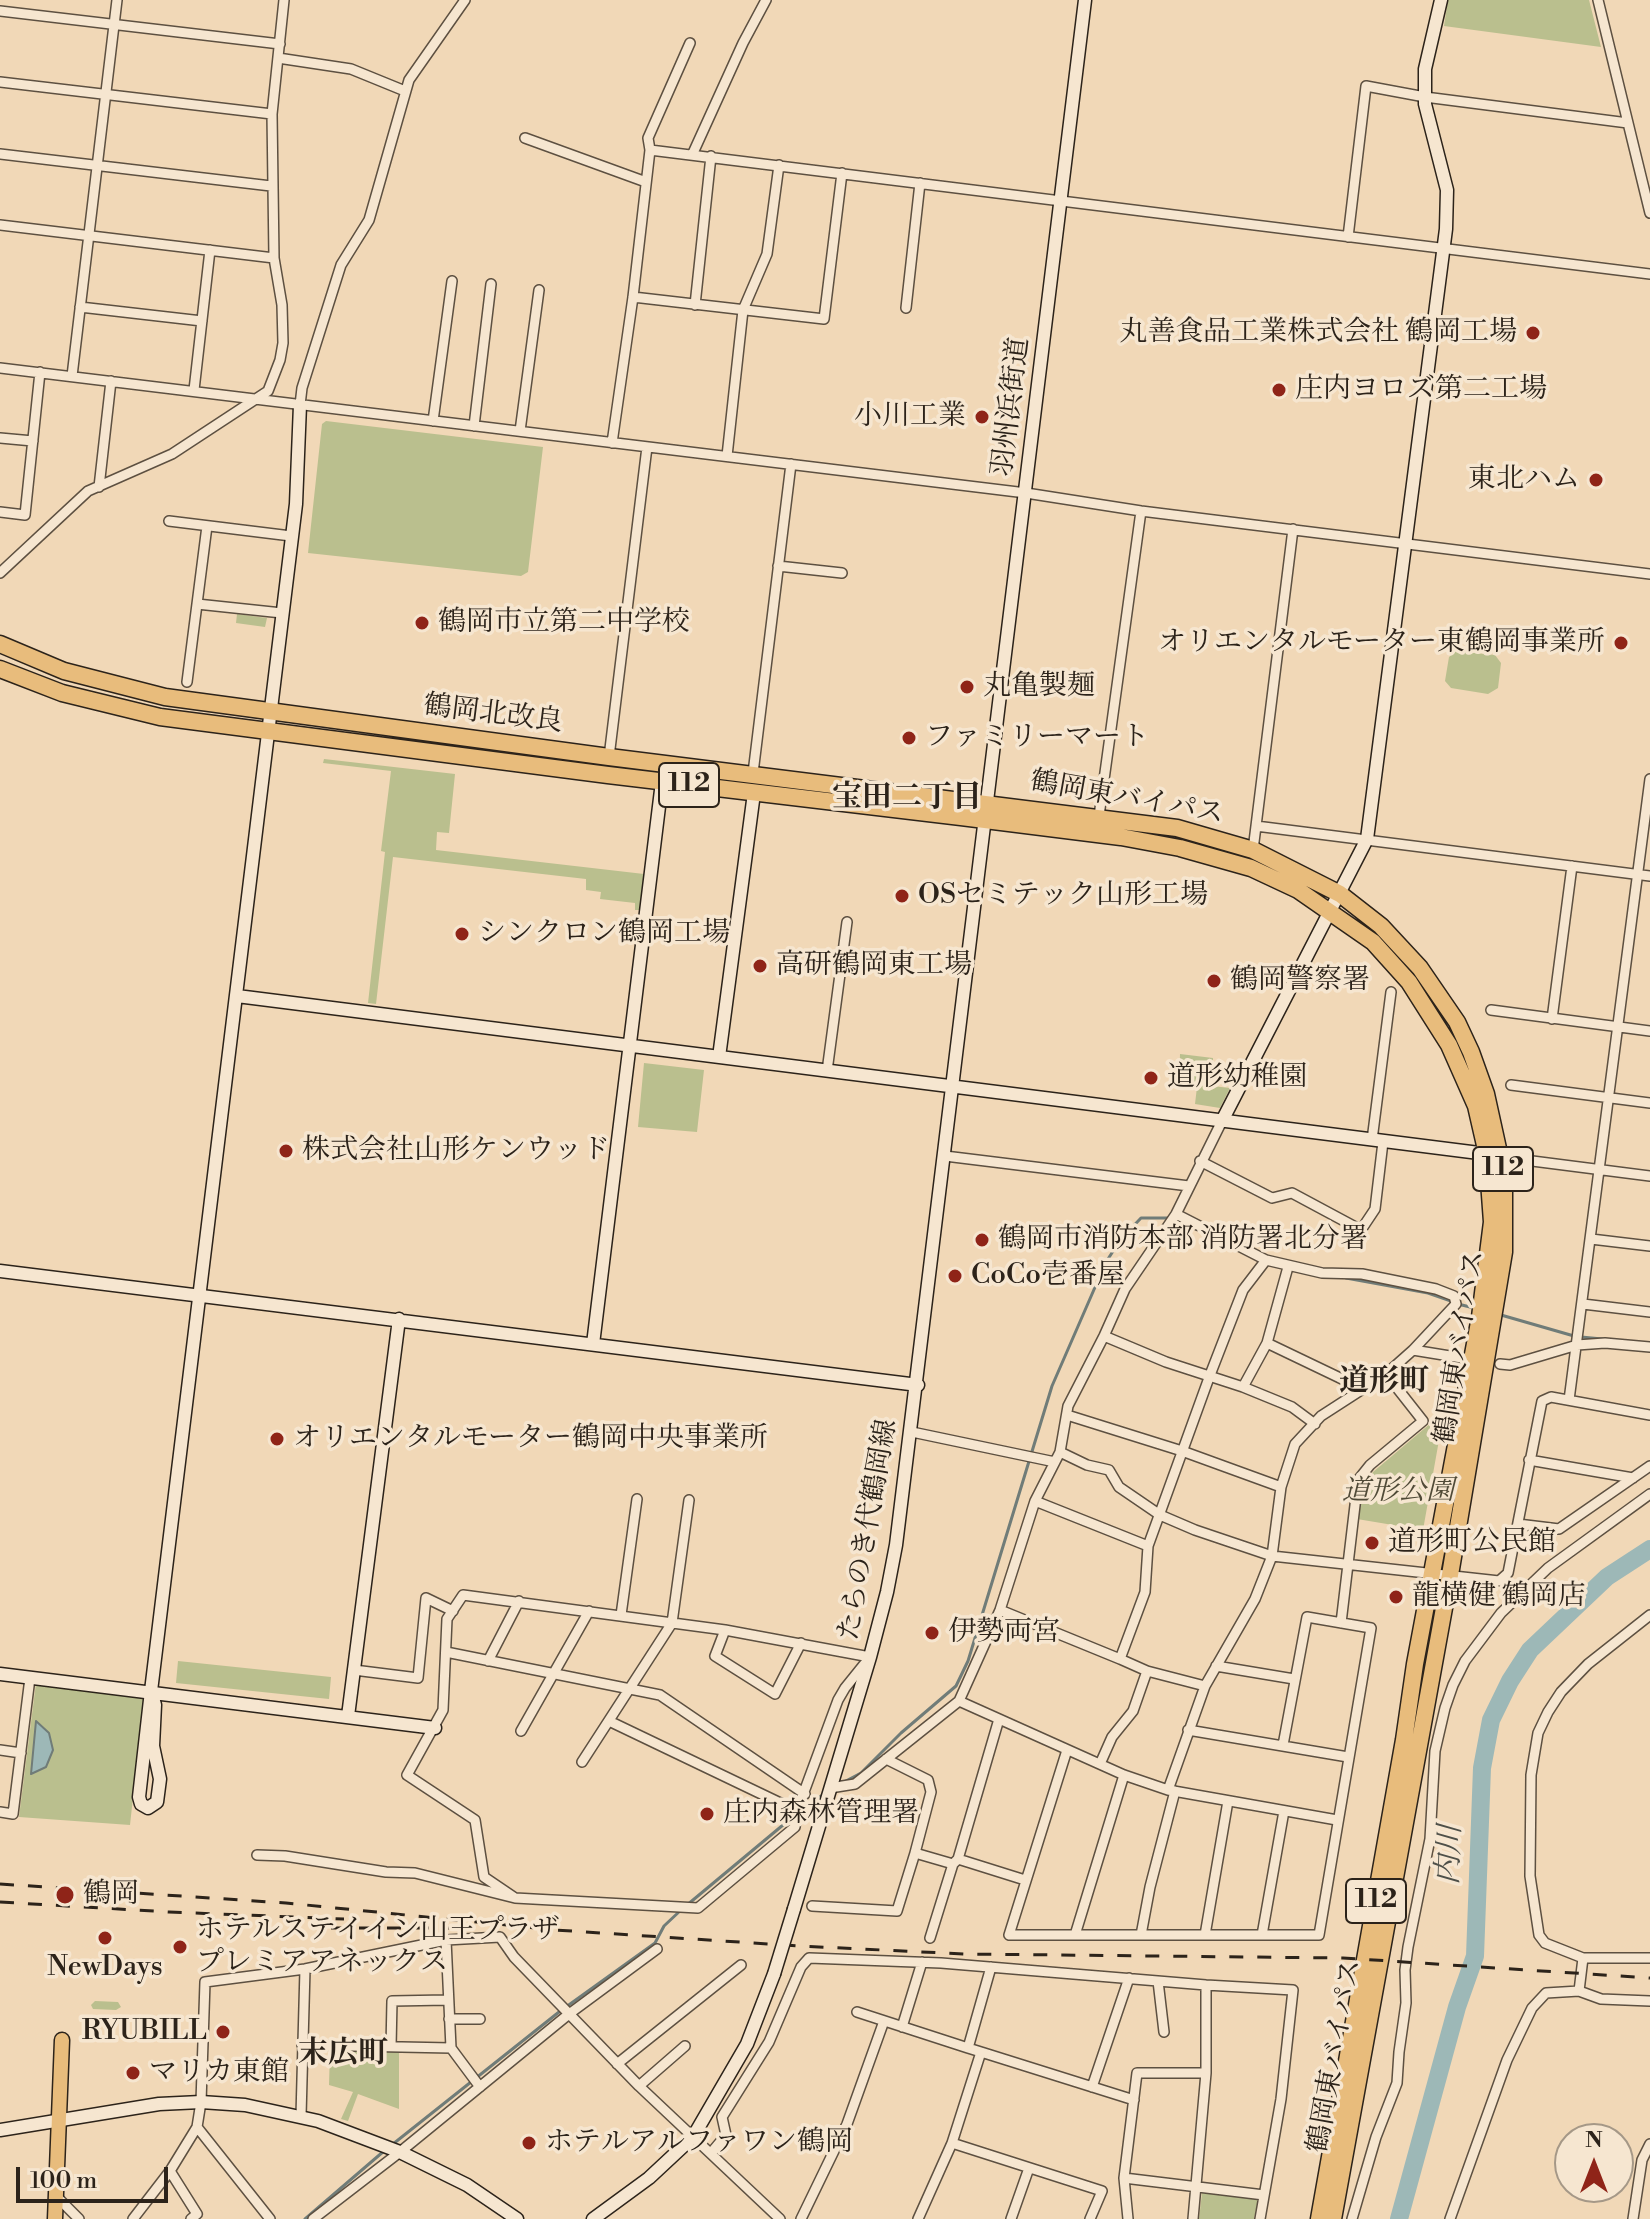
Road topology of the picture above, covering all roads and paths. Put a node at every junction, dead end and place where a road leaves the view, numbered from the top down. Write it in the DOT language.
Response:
graph roads {
  1 [pos="117,0"];
  2 [pos="284,0"];
  3 [pos="465,0"];
  4 [pos="766,0"];
  5 [pos="1085,0"];
  6 [pos="1441,0"];
  7 [pos="1598,0"];
  8 [pos="0,11"];
  9 [pos="114,24"];
  10 [pos="690,43"];
  11 [pos="280,44"];
  12 [pos="278,58"];
  13 [pos="0,82"];
  14 [pos="405,91"];
  15 [pos="106,95"];
  16 [pos="1425,97"];
  17 [pos="272,114"];
  18 [pos="1628,123"];
  19 [pos="525,138"];
  20 [pos="650,150"];
  21 [pos="693,153"];
  22 [pos="0,154"];
  23 [pos="711,156"];
  24 [pos="779,165"];
  25 [pos="97,166"];
  26 [pos="842,173"];
  27 [pos="646,182"];
  28 [pos="920,183"];
  29 [pos="271,186"];
  30 [pos="1061,201"];
  31 [pos="1650,213"];
  32 [pos="0,225"];
  33 [pos="89,236"];
  34 [pos="1348,237"];
  35 [pos="1443,249"];
  36 [pos="210,250"];
  37 [pos="274,258"];
  38 [pos="1650,274"];
  39 [pos="452,281"];
  40 [pos="491,284"];
  41 [pos="539,290"];
  42 [pos="633,297"];
  43 [pos="695,305"];
  44 [pos="80,307"];
  45 [pos="906,308"];
  46 [pos="743,310"];
  47 [pos="202,321"];
  48 [pos="0,368"];
  49 [pos="40,372"];
  50 [pos="72,376"];
  51 [pos="111,381"];
  52 [pos="194,390"];
  53 [pos="259,398"];
  54 [pos="300,405"];
  55 [pos="433,421"];
  56 [pos="474,426"];
  57 [pos="520,431"];
  58 [pos="0,438"];
  59 [pos="33,441"];
  60 [pos="612,443"];
  61 [pos="647,447"];
  62 [pos="727,456"];
  63 [pos="791,464"];
  64 [pos="99,487"];
  65 [pos="1026,493"];
  66 [pos="1141,511"];
  67 [pos="0,512"];
  68 [pos="169,521"];
  69 [pos="207,526"];
  70 [pos="1293,529"];
  71 [pos="291,536"];
  72 [pos="1406,543"];
  73 [pos="778,566"];
  74 [pos="0,573"];
  75 [pos="842,573"];
  76 [pos="1650,574"];
  77 [pos="197,604"];
  78 [pos="282,613"];
  79 [pos="0,644"];
  80 [pos="0,669"];
  81 [pos="187,682"];
  82 [pos="271,713"];
  83 [pos="268,731"];
  84 [pos="609,757"];
  85 [pos="753,773"];
  86 [pos="1650,779"];
  87 [pos="662,782"];
  88 [pos="754,793"];
  89 [pos="987,812"];
  90 [pos="1099,816"];
  91 [pos="1256,826"];
  92 [pos="1367,839"];
  93 [pos="1253,850"];
  94 [pos="1572,866"];
  95 [pos="1638,875"];
  96 [pos="1650,876"];
  97 [pos="1340,894"];
  98 [pos="1330,911"];
  99 [pos="847,922"];
  100 [pos="1391,992"];
  101 [pos="237,996"];
  102 [pos="1491,1010"];
  103 [pos="1552,1019"];
  104 [pos="1618,1027"];
  105 [pos="1650,1031"];
  106 [pos="629,1046"];
  107 [pos="719,1057"];
  108 [pos="827,1071"];
  109 [pos="1511,1085"];
  110 [pos="953,1087"];
  111 [pos="1609,1098"];
  112 [pos="1650,1103"];
  113 [pos="1222,1121"];
  114 [pos="1378,1141"];
  115 [pos="945,1156"];
  116 [pos="1494,1156"];
  117 [pos="1200,1161"];
  118 [pos="1600,1170"];
  119 [pos="1650,1176"];
  120 [pos="1189,1186"];
  121 [pos="1176,1214"];
  122 [pos="1591,1239"];
  123 [pos="1650,1246"];
  124 [pos="1266,1260"];
  125 [pos="1288,1267"];
  126 [pos="0,1271"];
  127 [pos="199,1296"];
  128 [pos="1583,1304"];
  129 [pos="1650,1312"];
  130 [pos="399,1319"];
  131 [pos="1104,1336"];
  132 [pos="1267,1343"];
  133 [pos="593,1344"];
  134 [pos="1577,1345"];
  135 [pos="1650,1347"];
  136 [pos="1413,1350"];
  137 [pos="1462,1358"];
  138 [pos="1500,1364"];
  139 [pos="1386,1374"];
  140 [pos="1210,1375"];
  141 [pos="918,1385"];
  142 [pos="1243,1387"];
  143 [pos="1363,1389"];
  144 [pos="1569,1400"];
  145 [pos="1067,1415"];
  146 [pos="1650,1415"];
  147 [pos="1315,1424"];
  148 [pos="912,1432"];
  149 [pos="1182,1451"];
  150 [pos="1060,1452"];
  151 [pos="1529,1460"];
  152 [pos="1055,1462"];
  153 [pos="1650,1466"];
  154 [pos="1633,1478"];
  155 [pos="1281,1487"];
  156 [pos="1650,1494"];
  157 [pos="637,1499"];
  158 [pos="689,1500"];
  159 [pos="1035,1501"];
  160 [pos="1160,1515"];
  161 [pos="1518,1524"];
  162 [pos="1148,1546"];
  163 [pos="1272,1556"];
  164 [pos="1347,1566"];
  165 [pos="1432,1573"];
  166 [pos="1450,1575"];
  167 [pos="519,1601"];
  168 [pos="1000,1610"];
  169 [pos="453,1611"];
  170 [pos="589,1611"];
  171 [pos="621,1615"];
  172 [pos="1650,1615"];
  173 [pos="672,1623"];
  174 [pos="1341,1623"];
  175 [pos="725,1630"];
  176 [pos="801,1643"];
  177 [pos="446,1652"];
  178 [pos="870,1657"];
  179 [pos="1120,1659"];
  180 [pos="488,1661"];
  181 [pos="1216,1666"];
  182 [pos="354,1670"];
  183 [pos="1147,1671"];
  184 [pos="0,1674"];
  185 [pos="553,1674"];
  186 [pos="30,1678"];
  187 [pos="1294,1679"];
  188 [pos="1205,1686"];
  189 [pos="629,1689"];
  190 [pos="151,1691"];
  191 [pos="959,1701"];
  192 [pos="348,1716"];
  193 [pos="999,1719"];
  194 [pos="609,1721"];
  195 [pos="435,1728"];
  196 [pos="1188,1730"];
  197 [pos="521,1731"];
  198 [pos="1283,1745"];
  199 [pos="0,1750"];
  200 [pos="1067,1750"];
  201 [pos="21,1753"];
  202 [pos="1348,1757"];
  203 [pos="886,1759"];
  204 [pos="582,1762"];
  205 [pos="1100,1764"];
  206 [pos="1124,1775"];
  207 [pos="830,1788"];
  208 [pos="1172,1791"];
  209 [pos="805,1794"];
  210 [pos="1228,1801"];
  211 [pos="797,1811"];
  212 [pos="1284,1811"];
  213 [pos="0,1812"];
  214 [pos="1337,1820"];
  215 [pos="915,1853"];
  216 [pos="257,1855"];
  217 [pos="956,1861"];
  218 [pos="1025,1880"];
  219 [pos="515,1898"];
  220 [pos="812,1906"];
  221 [pos="1075,1935"];
  222 [pos="1141,1935"];
  223 [pos="1205,1935"];
  224 [pos="1262,1935"];
  225 [pos="930,1938"];
  226 [pos="446,1940"];
  227 [pos="657,1949"];
  228 [pos="1583,1958"];
  229 [pos="1650,1958"];
  230 [pos="922,1962"];
  231 [pos="741,1965"];
  232 [pos="991,1967"];
  233 [pos="305,1969"];
  234 [pos="1129,1978"];
  235 [pos="1158,1981"];
  236 [pos="1206,1985"];
  237 [pos="1579,1991"];
  238 [pos="447,2000"];
  239 [pos="1650,2001"];
  240 [pos="857,2012"];
  241 [pos="569,2014"];
  242 [pos="449,2019"];
  243 [pos="480,2019"];
  244 [pos="884,2021"];
  245 [pos="902,2027"];
  246 [pos="1164,2032"];
  247 [pos="62,2040"];
  248 [pos="302,2045"];
  249 [pos="685,2046"];
  250 [pos="391,2047"];
  251 [pos="451,2048"];
  252 [pos="968,2048"];
  253 [pos="981,2052"];
  254 [pos="617,2064"];
  255 [pos="1206,2073"];
  256 [pos="639,2086"];
  257 [pos="480,2087"];
  258 [pos="1092,2087"];
  259 [pos="1134,2100"];
  260 [pos="201,2102"];
  261 [pos="301,2116"];
  262 [pos="59,2120"];
  263 [pos="197,2127"];
  264 [pos="0,2130"];
  265 [pos="693,2137"];
  266 [pos="952,2143"];
  267 [pos="1650,2144"];
  268 [pos="400,2152"];
  269 [pos="711,2153"];
  270 [pos="1029,2168"];
  271 [pos="170,2171"];
  272 [pos="1124,2178"];
  273 [pos="1196,2187"];
  274 [pos="1264,2195"];
  275 [pos="56,2196"];
  276 [pos="55,2219"];
  277 [pos="79,2219"];
  278 [pos="133,2219"];
  279 [pos="191,2219"];
  280 [pos="270,2219"];
  281 [pos="313,2219"];
  282 [pos="517,2219"];
  283 [pos="593,2219"];
  284 [pos="780,2219"];
  285 [pos="801,2219"];
  286 [pos="918,2219"];
  287 [pos="1011,2219"];
  288 [pos="1090,2219"];
  289 [pos="1128,2219"];
  290 [pos="1193,2219"];
  291 [pos="1260,2219"];
  292 [pos="1319,2219"];
  293 [pos="1333,2219"];
  294 [pos="1352,2219"];
  295 [pos="1450,2219"];
  296 [pos="1633,2219"];
  1 -- 9 [label="street"];
  2 -- 11 [label="street"];
  3 -- 14 [label="street"];
  4 -- 21 [label="street"];
  5 -- 30 [label="street, 羽州浜街道"];
  6 -- 16 [label="street"];
  7 -- 18 [label="street"];
  8 -- 9 [label="street"];
  9 -- 11 [label="street"];
  9 -- 15 [label="street"];
  10 -- 20 [label="street"];
  11 -- 12 [label="street"];
  12 -- 14 [label="street"];
  12 -- 17 [label="street"];
  13 -- 15 [label="street"];
  14 -- 54 [label="street"];
  15 -- 17 [label="street"];
  15 -- 25 [label="street"];
  16 -- 18 [label="street"];
  16 -- 34 [label="street"];
  16 -- 35 [label="street"];
  17 -- 29 [label="street"];
  18 -- 31 [label="street"];
  19 -- 27 [label="street"];
  20 -- 21 [label="street"];
  20 -- 27 [label="street"];
  21 -- 23 [label="street"];
  22 -- 25 [label="street"];
  23 -- 24 [label="street"];
  23 -- 43 [label="street"];
  24 -- 26 [label="street"];
  24 -- 46 [label="street"];
  25 -- 29 [label="street"];
  25 -- 33 [label="street"];
  26 -- 28 [label="street"];
  26 -- 46 [label="street"];
  27 -- 42 [label="street"];
  28 -- 30 [label="street"];
  28 -- 45 [label="street"];
  29 -- 37 [label="street"];
  30 -- 34 [label="street"];
  30 -- 65 [label="street, 羽州浜街道"];
  32 -- 33 [label="street"];
  33 -- 36 [label="street"];
  33 -- 44 [label="street"];
  34 -- 35 [label="street"];
  35 -- 38 [label="street"];
  35 -- 72 [label="street"];
  36 -- 37 [label="street"];
  36 -- 47 [label="street"];
  37 -- 53 [label="street"];
  39 -- 55 [label="street"];
  40 -- 56 [label="street"];
  41 -- 57 [label="street"];
  42 -- 43 [label="street"];
  42 -- 60 [label="street"];
  43 -- 46 [label="street"];
  44 -- 47 [label="street"];
  44 -- 50 [label="street"];
  46 -- 62 [label="street"];
  47 -- 52 [label="street"];
  48 -- 49 [label="street"];
  49 -- 50 [label="street"];
  49 -- 59 [label="street"];
  50 -- 51 [label="street"];
  51 -- 52 [label="street"];
  51 -- 64 [label="street"];
  52 -- 53 [label="street"];
  53 -- 54 [label="street"];
  53 -- 64 [label="street"];
  54 -- 55 [label="street"];
  54 -- 71 [label="street"];
  55 -- 56 [label="street"];
  56 -- 57 [label="street"];
  57 -- 60 [label="street"];
  58 -- 59 [label="street"];
  59 -- 67 [label="street"];
  60 -- 61 [label="street"];
  61 -- 62 [label="street"];
  61 -- 84 [label="street"];
  62 -- 63 [label="street"];
  63 -- 65 [label="street"];
  63 -- 73 [label="street"];
  64 -- 74 [label="street"];
  65 -- 66 [label="street"];
  65 -- 89 [label="street, 羽州浜街道"];
  66 -- 70 [label="street"];
  66 -- 90 [label="street"];
  68 -- 69 [label="street"];
  69 -- 71 [label="street"];
  69 -- 77 [label="street"];
  70 -- 72 [label="street"];
  70 -- 91 [label="street"];
  71 -- 78 [label="street"];
  72 -- 76 [label="street"];
  72 -- 92 [label="street"];
  73 -- 75 [label="street"];
  73 -- 85 [label="street"];
  77 -- 78 [label="street"];
  77 -- 81 [label="street"];
  78 -- 82 [label="street"];
  79 -- 82 [label="highway, 鶴岡北改良 / 112"];
  80 -- 83 [label="highway, 鶴岡北改良 / 112"];
  82 -- 83 [label="street"];
  82 -- 84 [label="highway, 鶴岡北改良 / 112"];
  83 -- 87 [label="highway, 鶴岡北改良 / 112"];
  83 -- 101 [label="street"];
  84 -- 85 [label="highway, 鶴岡北改良 / 112"];
  85 -- 89 [label="highway, 鶴岡北改良 / 112"];
  86 -- 95 [label="street"];
  87 -- 88 [label="highway, 鶴岡北改良 / 112"];
  87 -- 106 [label="street"];
  88 -- 89 [label="highway, 鶴岡北改良 / 112"];
  88 -- 107 [label="street"];
  89 -- 90 [label="highway, 鶴岡東バイパス / 112"];
  89 -- 98 [label="highway, 鶴岡東バイパス / 112"];
  89 -- 110 [label="street, たらのき代鶴岡線"];
  90 -- 93 [label="highway, 鶴岡東バイパス / 112"];
  91 -- 92 [label="street"];
  91 -- 93 [label="street"];
  92 -- 94 [label="street"];
  92 -- 97 [label="street"];
  93 -- 97 [label="highway, 鶴岡東バイパス / 112"];
  94 -- 95 [label="street"];
  94 -- 103 [label="street"];
  95 -- 96 [label="street"];
  95 -- 104 [label="street"];
  97 -- 98 [label="street"];
  97 -- 116 [label="highway, 鶴岡東バイパス / 112"];
  98 -- 113 [label="street"];
  98 -- 116 [label="highway, 鶴岡東バイパス / 112"];
  99 -- 108 [label="street"];
  100 -- 114 [label="street"];
  101 -- 106 [label="street"];
  101 -- 127 [label="street"];
  102 -- 103 [label="street"];
  103 -- 104 [label="street"];
  104 -- 105 [label="street"];
  104 -- 111 [label="street"];
  106 -- 107 [label="street"];
  106 -- 133 [label="street"];
  107 -- 108 [label="street"];
  108 -- 110 [label="street"];
  109 -- 111 [label="street"];
  110 -- 113 [label="street"];
  110 -- 115 [label="street, たらのき代鶴岡線"];
  111 -- 112 [label="street"];
  111 -- 118 [label="street"];
  113 -- 114 [label="street"];
  113 -- 117 [label="street"];
  114 -- 116 [label="street"];
  114 -- 117 [label="street"];
  115 -- 120 [label="street"];
  115 -- 141 [label="street, たらのき代鶴岡線"];
  116 -- 118 [label="street"];
  116 -- 165 [label="highway, 鶴岡東バイパス / 112"];
  116 -- 166 [label="highway, 鶴岡東バイパス / 112"];
  117 -- 120 [label="street"];
  118 -- 119 [label="street"];
  118 -- 122 [label="street"];
  120 -- 121 [label="street"];
  121 -- 124 [label="street"];
  121 -- 131 [label="street"];
  122 -- 123 [label="street"];
  122 -- 128 [label="street"];
  124 -- 125 [label="street"];
  124 -- 140 [label="street"];
  125 -- 132 [label="street"];
  125 -- 136 [label="street"];
  126 -- 127 [label="street"];
  127 -- 130 [label="street"];
  127 -- 190 [label="street"];
  128 -- 129 [label="street"];
  128 -- 134 [label="street"];
  130 -- 133 [label="street"];
  130 -- 182 [label="street"];
  131 -- 140 [label="street"];
  131 -- 145 [label="street"];
  132 -- 142 [label="street"];
  132 -- 143 [label="street"];
  133 -- 141 [label="street"];
  134 -- 135 [label="street"];
  134 -- 138 [label="street"];
  134 -- 144 [label="street"];
  136 -- 137 [label="street"];
  136 -- 139 [label="street"];
  139 -- 143 [label="street"];
  139 -- 164 [label="street"];
  140 -- 142 [label="street"];
  140 -- 149 [label="street"];
  141 -- 148 [label="street, たらのき代鶴岡線"];
  142 -- 147 [label="street"];
  143 -- 147 [label="street"];
  144 -- 146 [label="street"];
  144 -- 151 [label="street"];
  145 -- 149 [label="street"];
  145 -- 150 [label="street"];
  147 -- 155 [label="street"];
  148 -- 152 [label="street"];
  148 -- 178 [label="street, たらのき代鶴岡線"];
  149 -- 155 [label="street"];
  149 -- 160 [label="street"];
  150 -- 152 [label="street"];
  150 -- 160 [label="street"];
  151 -- 154 [label="street"];
  151 -- 161 [label="street"];
  152 -- 159 [label="street"];
  153 -- 154 [label="street"];
  154 -- 161 [label="street"];
  155 -- 163 [label="street"];
  156 -- 294 [label="street"];
  157 -- 171 [label="street"];
  158 -- 173 [label="street"];
  159 -- 162 [label="street"];
  159 -- 168 [label="street"];
  160 -- 162 [label="street"];
  160 -- 163 [label="street"];
  161 -- 166 [label="street"];
  162 -- 179 [label="street"];
  163 -- 164 [label="street"];
  163 -- 181 [label="street"];
  164 -- 165 [label="street"];
  164 -- 174 [label="street"];
  165 -- 166 [label="street"];
  165 -- 292 [label="highway, 鶴岡東バイパス / 112"];
  166 -- 293 [label="highway, 鶴岡東バイパス / 112"];
  167 -- 169 [label="street"];
  167 -- 170 [label="street"];
  167 -- 180 [label="street"];
  168 -- 179 [label="street"];
  168 -- 191 [label="street"];
  169 -- 177 [label="street"];
  169 -- 182 [label="street"];
  170 -- 171 [label="street"];
  170 -- 185 [label="street"];
  171 -- 173 [label="street"];
  172 -- 228 [label="street"];
  173 -- 175 [label="street"];
  173 -- 189 [label="street"];
  174 -- 187 [label="street"];
  174 -- 202 [label="street"];
  175 -- 176 [label="street"];
  175 -- 176 [label="street"];
  176 -- 178 [label="street"];
  177 -- 180 [label="street"];
  177 -- 195 [label="street"];
  178 -- 207 [label="street, たらのき代鶴岡線"];
  178 -- 209 [label="street"];
  179 -- 183 [label="street"];
  180 -- 185 [label="street"];
  181 -- 187 [label="street"];
  181 -- 188 [label="street"];
  182 -- 192 [label="street"];
  183 -- 188 [label="street"];
  183 -- 205 [label="street"];
  184 -- 186 [label="street"];
  185 -- 189 [label="street"];
  185 -- 197 [label="street"];
  186 -- 190 [label="street"];
  186 -- 201 [label="street"];
  187 -- 198 [label="street"];
  188 -- 196 [label="street"];
  189 -- 194 [label="street"];
  189 -- 209 [label="street"];
  190 -- 190 [label="street"];
  190 -- 192 [label="street"];
  191 -- 193 [label="street"];
  191 -- 203 [label="street"];
  192 -- 195 [label="street"];
  193 -- 200 [label="street"];
  193 -- 217 [label="street"];
  194 -- 204 [label="street"];
  194 -- 211 [label="street"];
  195 -- 219 [label="street"];
  196 -- 198 [label="street"];
  196 -- 208 [label="street"];
  198 -- 202 [label="street"];
  199 -- 201 [label="street"];
  200 -- 205 [label="street"];
  200 -- 218 [label="street"];
  201 -- 213 [label="street"];
  202 -- 214 [label="street"];
  203 -- 207 [label="street"];
  203 -- 215 [label="street"];
  205 -- 206 [label="street"];
  206 -- 208 [label="street"];
  206 -- 221 [label="street"];
  207 -- 265 [label="street, たらのき代鶴岡線, bridge"];
  208 -- 210 [label="street"];
  208 -- 222 [label="street"];
  209 -- 211 [label="street"];
  210 -- 212 [label="street"];
  210 -- 223 [label="street"];
  211 -- 219 [label="street"];
  212 -- 214 [label="street"];
  212 -- 224 [label="street"];
  214 -- 224 [label="street"];
  215 -- 217 [label="street"];
  215 -- 220 [label="street"];
  216 -- 219 [label="street"];
  217 -- 218 [label="street"];
  217 -- 225 [label="street"];
  218 -- 221 [label="street"];
  221 -- 222 [label="street"];
  222 -- 223 [label="street"];
  223 -- 224 [label="street"];
  226 -- 233 [label="street"];
  226 -- 238 [label="street"];
  226 -- 241 [label="street"];
  227 -- 241 [label="street"];
  228 -- 229 [label="street"];
  228 -- 237 [label="street"];
  230 -- 232 [label="street"];
  230 -- 245 [label="street"];
  230 -- 269 [label="street"];
  231 -- 254 [label="street"];
  232 -- 234 [label="street"];
  232 -- 252 [label="street"];
  233 -- 248 [label="street"];
  233 -- 260 [label="street"];
  234 -- 235 [label="street"];
  234 -- 258 [label="street"];
  235 -- 236 [label="street"];
  235 -- 246 [label="street"];
  236 -- 255 [label="street"];
  236 -- 274 [label="street"];
  237 -- 239 [label="street"];
  237 -- 295 [label="street"];
  238 -- 242 [label="street"];
  238 -- 250 [label="street"];
  240 -- 244 [label="street"];
  241 -- 254 [label="street"];
  241 -- 257 [label="street"];
  242 -- 243 [label="street"];
  242 -- 251 [label="street"];
  244 -- 245 [label="street"];
  244 -- 285 [label="street"];
  245 -- 252 [label="street"];
  247 -- 262 [label="main road"];
  248 -- 250 [label="street"];
  248 -- 261 [label="street"];
  249 -- 256 [label="street"];
  250 -- 251 [label="street"];
  251 -- 257 [label="street"];
  252 -- 253 [label="street"];
  253 -- 258 [label="street"];
  253 -- 266 [label="street"];
  254 -- 256 [label="street"];
  255 -- 259 [label="street"];
  255 -- 273 [label="street"];
  256 -- 265 [label="street"];
  257 -- 268 [label="street"];
  258 -- 259 [label="street"];
  259 -- 272 [label="street"];
  260 -- 261 [label="street"];
  260 -- 262 [label="street"];
  260 -- 263 [label="street"];
  261 -- 268 [label="street"];
  262 -- 264 [label="street"];
  262 -- 275 [label="main road"];
  263 -- 271 [label="street"];
  263 -- 280 [label="street"];
  265 -- 269 [label="street"];
  265 -- 283 [label="street, たらのき代鶴岡線"];
  266 -- 270 [label="street"];
  266 -- 286 [label="street"];
  267 -- 296 [label="street"];
  268 -- 281 [label="street"];
  268 -- 282 [label="street"];
  269 -- 284 [label="street"];
  270 -- 287 [label="street"];
  270 -- 288 [label="street"];
  271 -- 278 [label="street"];
  271 -- 279 [label="street"];
  272 -- 273 [label="street"];
  272 -- 289 [label="street"];
  273 -- 274 [label="street"];
  273 -- 290 [label="street"];
  274 -- 291 [label="street"];
  275 -- 276 [label="main road"];
  275 -- 277 [label="street"];
}
